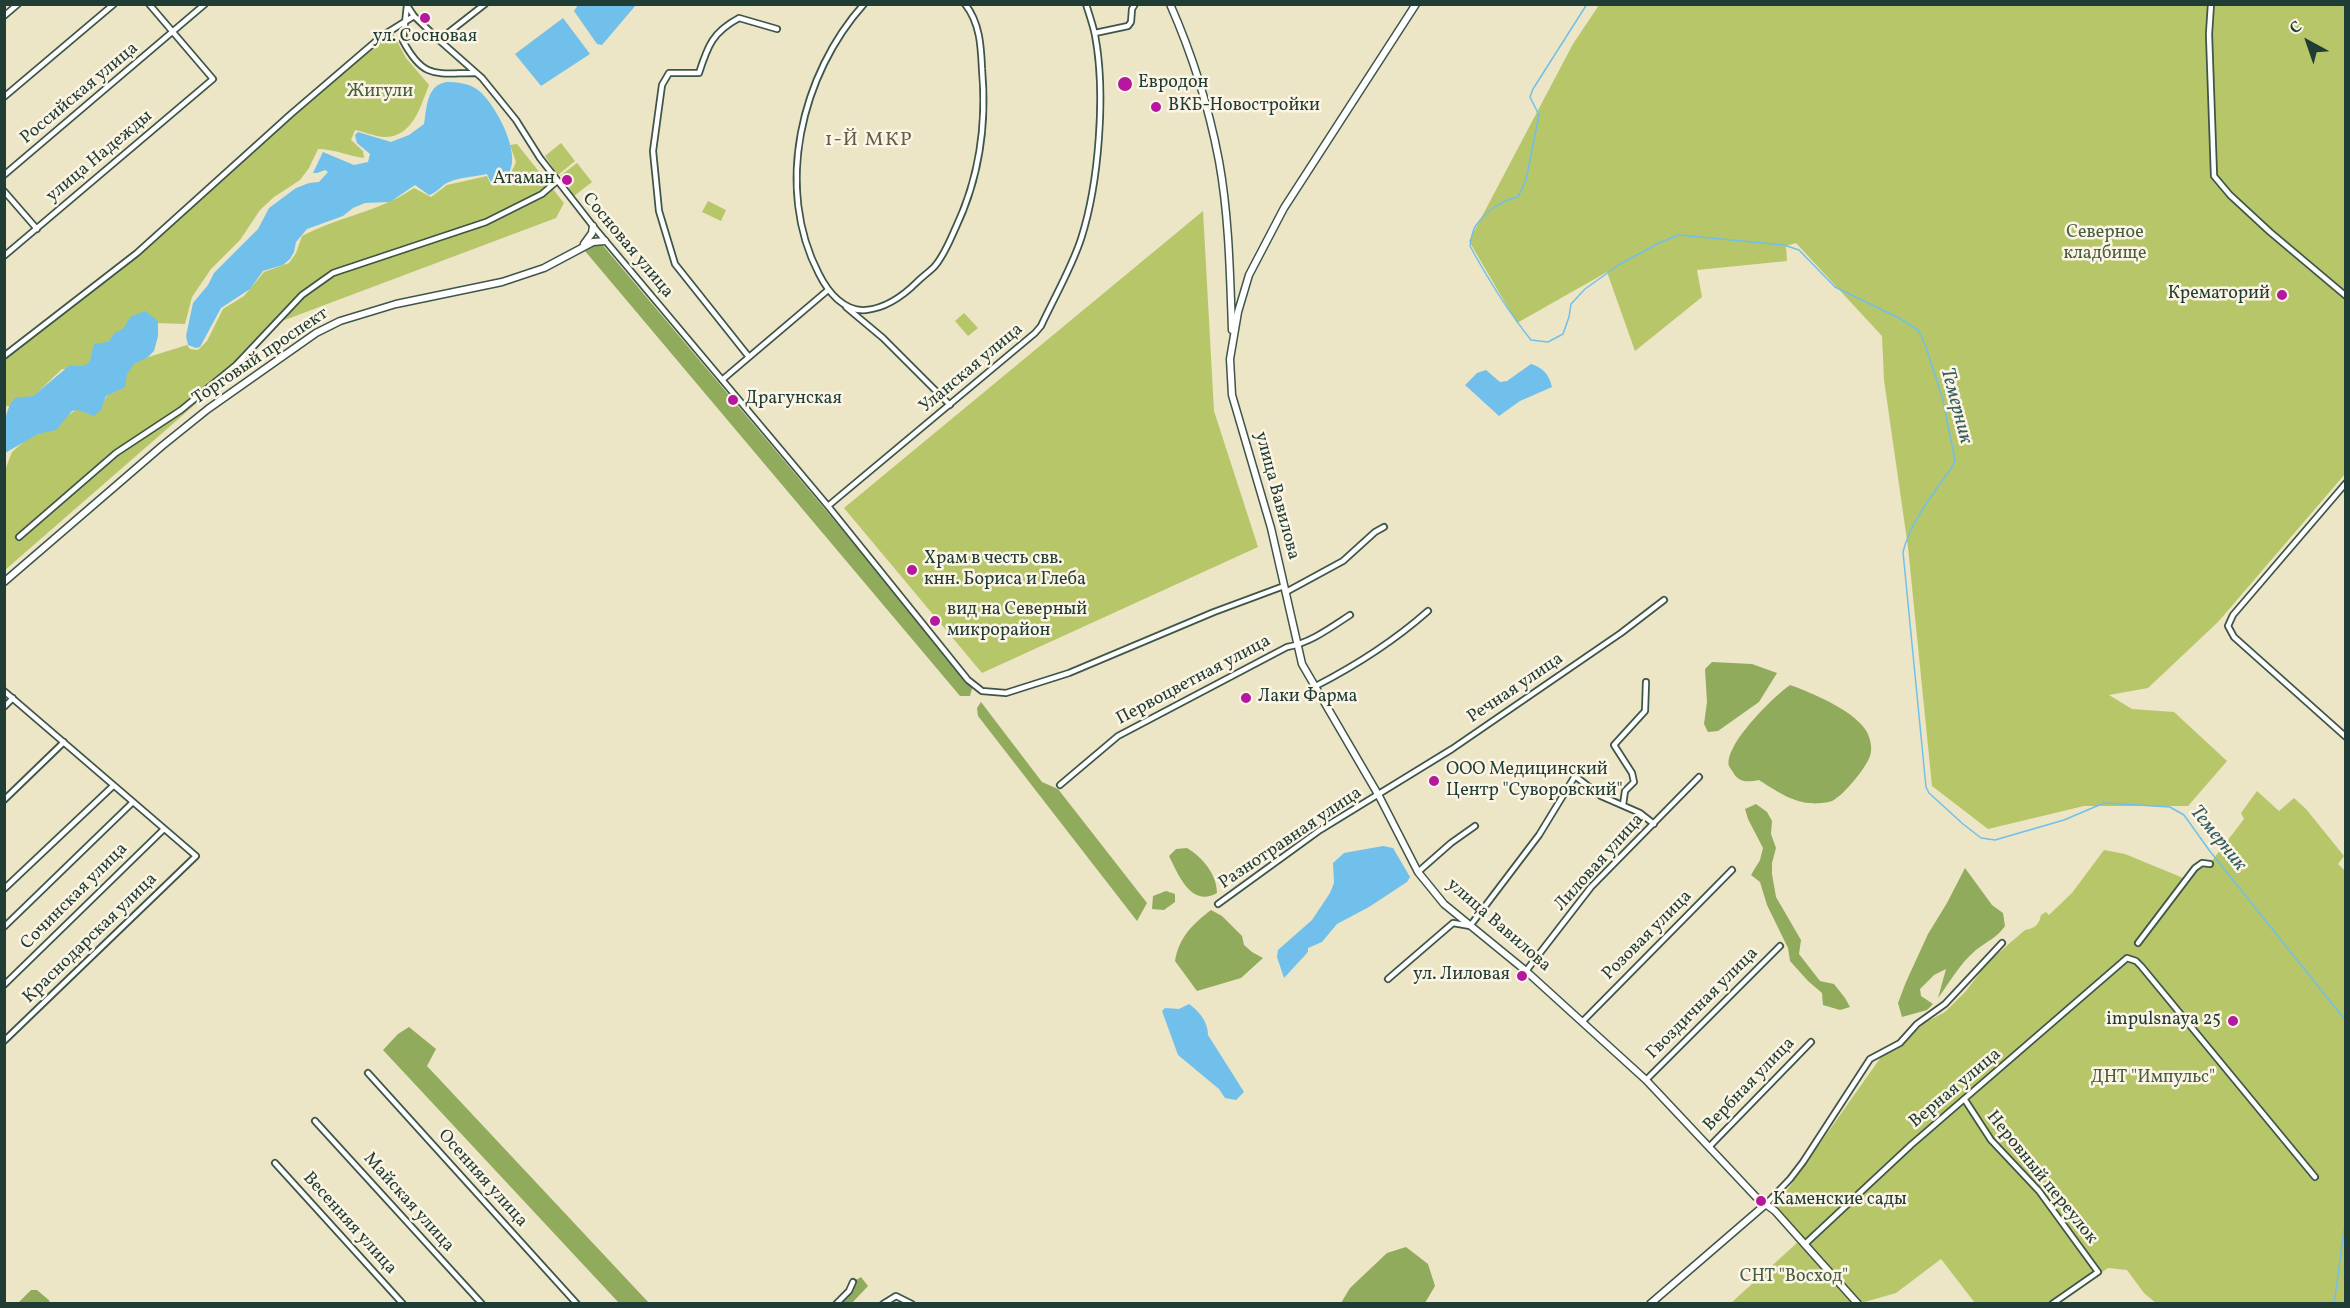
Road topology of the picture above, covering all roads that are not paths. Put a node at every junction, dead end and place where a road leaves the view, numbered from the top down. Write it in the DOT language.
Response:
graph roads {
  1 [pos="18,4"];
  2 [pos="114,4"];
  3 [pos="149,4"];
  4 [pos="205,4"];
  5 [pos="485,4"];
  6 [pos="864,4"];
  7 [pos="965,4"];
  8 [pos="1086,4"];
  9 [pos="1134,4"];
  10 [pos="1170,4"];
  11 [pos="1416,4"];
  12 [pos="2211,4"];
  13 [pos="406,5"];
  14 [pos="4,16"];
  15 [pos="414,16"];
  16 [pos="404,22"];
  17 [pos="777,29"];
  18 [pos="173,33"];
  19 [pos="1095,33"];
  20 [pos="439,40"];
  21 [pos="475,73"];
  22 [pos="4,97"];
  23 [pos="4,175"];
  24 [pos="557,181"];
  25 [pos="4,191"];
  26 [pos="593,226"];
  27 [pos="37,229"];
  28 [pos="605,241"];
  29 [pos="582,247"];
  30 [pos="4,256"];
  31 [pos="828,290"];
  32 [pos="2346,296"];
  33 [pos="839,302"];
  34 [pos="1233,342"];
  35 [pos="4,356"];
  36 [pos="749,357"];
  37 [pos="722,380"];
  38 [pos="950,405"];
  39 [pos="2346,483"];
  40 [pos="828,506"];
  41 [pos="1384,527"];
  42 [pos="19,537"];
  43 [pos="4,582"];
  44 [pos="1285,589"];
  45 [pos="1664,600"];
  46 [pos="1428,611"];
  47 [pos="1350,615"];
  48 [pos="1298,645"];
  49 [pos="1646,682"];
  50 [pos="1314,687"];
  51 [pos="4,690"];
  52 [pos="13,698"];
  53 [pos="4,707"];
  54 [pos="2346,737"];
  55 [pos="64,742"];
  56 [pos="1700,777"];
  57 [pos="1060,785"];
  58 [pos="113,786"];
  59 [pos="1379,796"];
  60 [pos="4,800"];
  61 [pos="133,802"];
  62 [pos="1623,805"];
  63 [pos="1654,824"];
  64 [pos="1475,826"];
  65 [pos="164,829"];
  66 [pos="2210,864"];
  67 [pos="1732,870"];
  68 [pos="1418,872"];
  69 [pos="4,890"];
  70 [pos="1218,904"];
  71 [pos="1470,926"];
  72 [pos="4,927"];
  73 [pos="2002,943"];
  74 [pos="2138,943"];
  75 [pos="1780,946"];
  76 [pos="1526,971"];
  77 [pos="1388,979"];
  78 [pos="4,985"];
  79 [pos="1583,1021"];
  80 [pos="4,1041"];
  81 [pos="1811,1042"];
  82 [pos="368,1073"];
  83 [pos="1646,1080"];
  84 [pos="1965,1100"];
  85 [pos="315,1121"];
  86 [pos="1709,1147"];
  87 [pos="274,1163"];
  88 [pos="2315,1177"];
  89 [pos="1766,1204"];
  90 [pos="1805,1244"];
  91 [pos="853,1282"];
  92 [pos="403,1304"];
  93 [pos="482,1304"];
  94 [pos="577,1304"];
  95 [pos="837,1304"];
  96 [pos="883,1304"];
  97 [pos="912,1304"];
  98 [pos="1650,1304"];
  99 [pos="1858,1304"];
  100 [pos="2052,1304"];
  1 -- 14 [label="street"];
  2 -- 22 [label="street"];
  3 -- 18 [label="street"];
  4 -- 18 [label="street, Российская улица"];
  5 -- 20 [label="street"];
  6 -- 31 [label="street"];
  7 -- 33 [label="street"];
  8 -- 19 [label="street, Уланская улица"];
  9 -- 19 [label="street"];
  10 -- 34 [label="street, улица Вавилова"];
  11 -- 34 [label="street, улица Вавилова"];
  12 -- 32 [label="street"];
  13 -- 15 [label="street, Сосновая улица"];
  13 -- 16 [label="street"];
  15 -- 16 [label="street"];
  15 -- 20 [label="street, Сосновая улица"];
  16 -- 21 [label="street"];
  16 -- 35 [label="street"];
  17 -- 36 [label="street"];
  18 -- 23 [label="street, Российская улица"];
  18 -- 27 [label="street, улица Надежды"];
  19 -- 38 [label="street, Уланская улица"];
  20 -- 21 [label="street, Сосновая улица"];
  21 -- 24 [label="street, Сосновая улица"];
  24 -- 26 [label="street, Сосновая улица"];
  24 -- 42 [label="street"];
  25 -- 27 [label="street"];
  26 -- 28 [label="street, Сосновая улица"];
  26 -- 29 [label="street"];
  27 -- 30 [label="street, улица Надежды"];
  28 -- 29 [label="street, Торговый проспект"];
  28 -- 37 [label="street, Сосновая улица"];
  29 -- 43 [label="street, Торговый проспект"];
  31 -- 33 [label="street"];
  31 -- 36 [label="street"];
  33 -- 38 [label="street"];
  34 -- 44 [label="street, улица Вавилова"];
  36 -- 37 [label="street"];
  37 -- 40 [label="street, Сосновая улица"];
  38 -- 40 [label="street, Уланская улица"];
  39 -- 54 [label="street"];
  40 -- 44 [label="street, Сосновая улица"];
  41 -- 44 [label="street"];
  44 -- 48 [label="street, улица Вавилова"];
  45 -- 59 [label="street, Речная улица"];
  46 -- 50 [label="street"];
  47 -- 48 [label="street, Первоцветная улица"];
  48 -- 50 [label="street, улица Вавилова"];
  48 -- 57 [label="street, Первоцветная улица"];
  49 -- 62 [label="street"];
  50 -- 59 [label="street, улица Вавилова"];
  51 -- 52 [label="street"];
  52 -- 53 [label="street"];
  52 -- 55 [label="street"];
  55 -- 58 [label="street"];
  55 -- 60 [label="street"];
  56 -- 63 [label="street, Лиловая улица"];
  58 -- 61 [label="street"];
  58 -- 69 [label="street"];
  59 -- 68 [label="street, улица Вавилова"];
  59 -- 70 [label="street, Разнотравная улица"];
  61 -- 65 [label="street"];
  61 -- 72 [label="street"];
  62 -- 63 [label="street"];
  62 -- 71 [label="street"];
  63 -- 76 [label="street, Лиловая улица"];
  64 -- 68 [label="street"];
  65 -- 78 [label="street, Сочинская улица"];
  65 -- 80 [label="street, Краснодарская улица"];
  66 -- 74 [label="street"];
  67 -- 79 [label="street, Розовая улица"];
  68 -- 71 [label="street, улица Вавилова"];
  71 -- 76 [label="street, улица Вавилова"];
  71 -- 77 [label="street"];
  73 -- 89 [label="street"];
  75 -- 83 [label="street, Гвоздичная улица"];
  76 -- 79 [label="street, улица Вавилова"];
  79 -- 83 [label="street, улица Вавилова"];
  81 -- 86 [label="street, Вербная улица"];
  82 -- 94 [label="street, Осенняя улица"];
  83 -- 86 [label="street, улица Вавилова"];
  84 -- 88 [label="street, Верная улица"];
  84 -- 90 [label="street, Верная улица"];
  84 -- 100 [label="street, Неровный переулок"];
  85 -- 93 [label="street, Майская улица"];
  86 -- 89 [label="street, улица Вавилова"];
  87 -- 92 [label="street, Весенняя улица"];
  89 -- 90 [label="street, улица Вавилова"];
  89 -- 98 [label="street"];
  90 -- 99 [label="street, улица Вавилова"];
  91 -- 95 [label="street"];
  96 -- 97 [label="street"];
}
